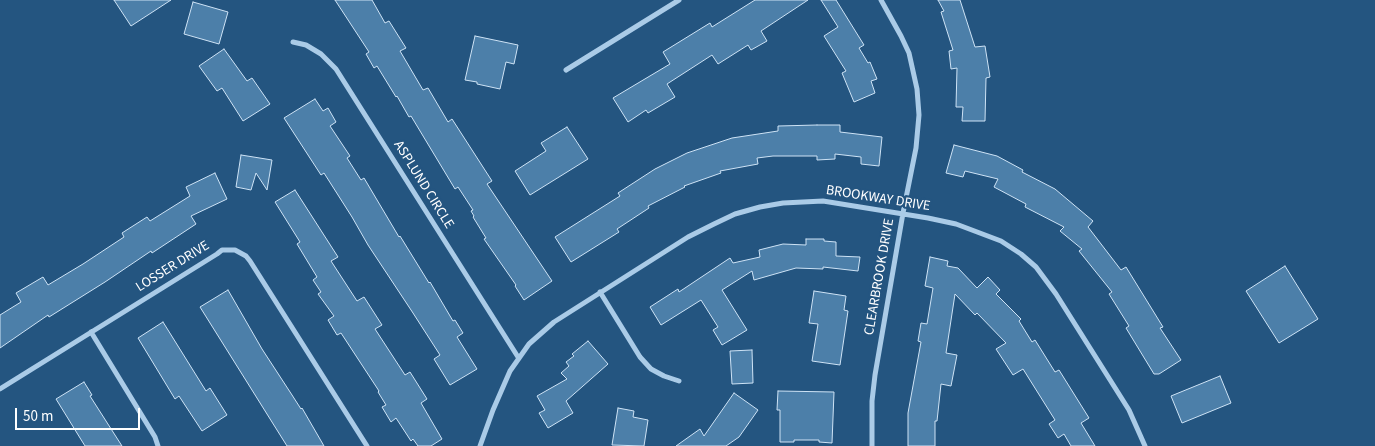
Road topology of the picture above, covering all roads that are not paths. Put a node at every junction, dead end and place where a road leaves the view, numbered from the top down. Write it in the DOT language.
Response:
graph roads {
  1 [pos="679,0"];
  2 [pos="881,0"];
  3 [pos="293,42"];
  4 [pos="566,70"];
  5 [pos="903,213"];
  6 [pos="600,292"];
  7 [pos="90,332"];
  8 [pos="518,357"];
  9 [pos="678,381"];
  10 [pos="0,389"];
  11 [pos="158,446"];
  12 [pos="367,446"];
  13 [pos="480,446"];
  14 [pos="872,446"];
  15 [pos="1145,446"];
  1 -- 4 [label="street"];
  2 -- 5 [label="street, CLEARBROOK DRIVE"];
  3 -- 8 [label="street, ASPLUND CIRCLE"];
  5 -- 6 [label="street, BROOKWAY DRIVE"];
  5 -- 14 [label="street, CLEARBROOK DRIVE"];
  5 -- 15 [label="street, BROOKWAY DRIVE"];
  6 -- 8 [label="street, BROOKWAY DRIVE"];
  6 -- 9 [label="street"];
  7 -- 10 [label="street, LOSSER DRIVE"];
  7 -- 11 [label="street"];
  7 -- 12 [label="street, LOSSER DRIVE"];
  8 -- 13 [label="street, BROOKWAY DRIVE"];
}
